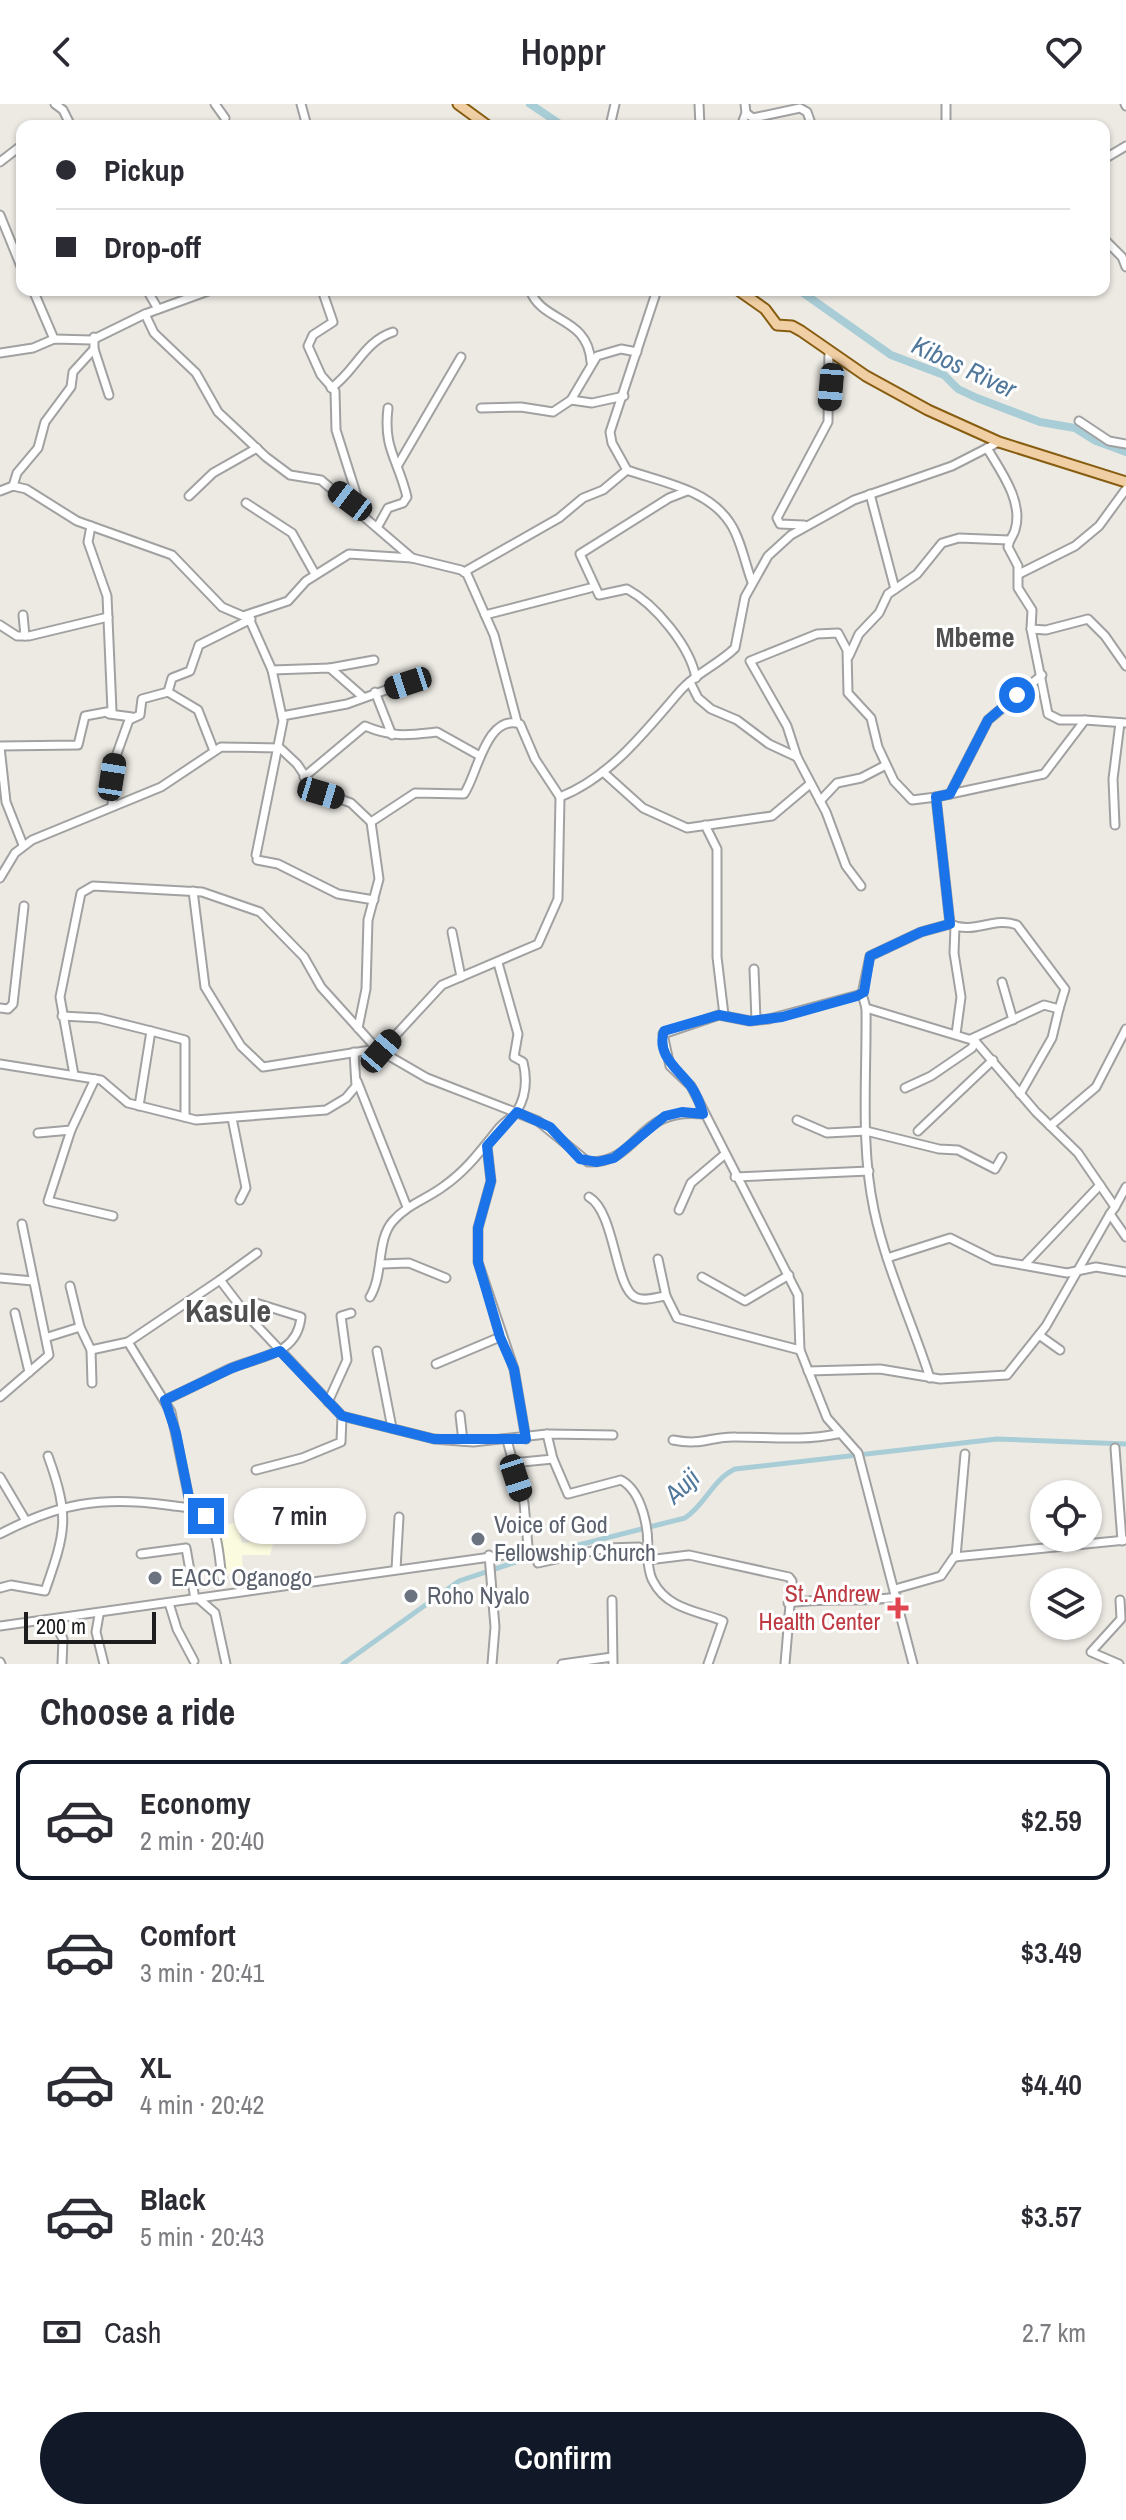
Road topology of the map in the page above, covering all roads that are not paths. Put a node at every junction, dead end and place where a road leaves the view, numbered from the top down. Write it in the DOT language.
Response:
graph roads {
  1 [pos="55,104"];
  2 [pos="74,104"];
  3 [pos="215,104"];
  4 [pos="458,104"];
  5 [pos="746,108"];
  6 [pos="63,110"];
  7 [pos="225,118"];
  8 [pos="68,120"];
  9 [pos="480,120"];
  10 [pos="810,120"];
  11 [pos="16,150"];
  12 [pos="0,162"];
  13 [pos="0,215"];
  14 [pos="1110,245"];
  15 [pos="16,254"];
  16 [pos="1126,267"];
  17 [pos="36,296"];
  18 [pos="150,296"];
  19 [pos="194,296"];
  20 [pos="324,296"];
  21 [pos="534,296"];
  22 [pos="655,296"];
  23 [pos="747,296"];
  24 [pos="158,309"];
  25 [pos="145,314"];
  26 [pos="393,332"];
  27 [pos="94,337"];
  28 [pos="54,339"];
  29 [pos="94,349"];
  30 [pos="829,350"];
  31 [pos="637,352"];
  32 [pos="0,353"];
  33 [pos="461,357"];
  34 [pos="591,362"];
  35 [pos="331,388"];
  36 [pos="109,395"];
  37 [pos="624,396"];
  38 [pos="571,400"];
  39 [pos="388,408"];
  40 [pos="481,408"];
  41 [pos="1079,421"];
  42 [pos="999,442"];
  43 [pos="1126,444"];
  44 [pos="257,448"];
  45 [pos="987,448"];
  46 [pos="398,465"];
  47 [pos="627,470"];
  48 [pos="1126,482"];
  49 [pos="13,486"];
  50 [pos="1126,489"];
  51 [pos="0,491"];
  52 [pos="687,491"];
  53 [pos="870,494"];
  54 [pos="189,496"];
  55 [pos="246,503"];
  56 [pos="362,512"];
  57 [pos="91,526"];
  58 [pos="378,526"];
  59 [pos="807,526"];
  60 [pos="1009,540"];
  61 [pos="412,558"];
  62 [pos="464,572"];
  63 [pos="315,574"];
  64 [pos="1019,574"];
  65 [pos="752,582"];
  66 [pos="590,588"];
  67 [pos="895,589"];
  68 [pos="23,615"];
  69 [pos="485,615"];
  70 [pos="108,617"];
  71 [pos="249,618"];
  72 [pos="0,625"];
  73 [pos="1031,629"];
  74 [pos="25,636"];
  75 [pos="847,659"];
  76 [pos="374,660"];
  77 [pos="1126,666"];
  78 [pos="330,668"];
  79 [pos="272,670"];
  80 [pos="1042,675"];
  81 [pos="422,677"];
  82 [pos="693,680"];
  83 [pos="168,692"];
  84 [pos="375,692"];
  85 [pos="363,697"];
  86 [pos="109,714"];
  87 [pos="282,716"];
  88 [pos="132,717"];
  89 [pos="1085,720"];
  90 [pos="517,722"];
  91 [pos="1123,723"];
  92 [pos="392,735"];
  93 [pos="0,746"];
  94 [pos="280,748"];
  95 [pos="214,751"];
  96 [pos="480,756"];
  97 [pos="797,757"];
  98 [pos="886,765"];
  99 [pos="603,772"];
  100 [pos="304,777"];
  101 [pos="810,784"];
  102 [pos="950,794"];
  103 [pos="560,797"];
  104 [pos="936,797"];
  105 [pos="820,801"];
  106 [pos="112,806"];
  107 [pos="371,822"];
  108 [pos="705,825"];
  109 [pos="1115,825"];
  110 [pos="23,845"];
  111 [pos="3,865"];
  112 [pos="0,878"];
  113 [pos="861,886"];
  114 [pos="193,891"];
  115 [pos="374,900"];
  116 [pos="24,906"];
  117 [pos="953,925"];
  118 [pos="452,932"];
  119 [pos="498,963"];
  120 [pos="754,969"];
  121 [pos="461,977"];
  122 [pos="1002,982"];
  123 [pos="862,994"];
  124 [pos="0,1008"];
  125 [pos="866,1008"];
  126 [pos="1059,1009"];
  127 [pos="724,1015"];
  128 [pos="62,1016"];
  129 [pos="756,1020"];
  130 [pos="1013,1020"];
  131 [pos="358,1028"];
  132 [pos="1126,1029"];
  133 [pos="151,1031"];
  134 [pos="956,1034"];
  135 [pos="973,1040"];
  136 [pos="379,1050"];
  137 [pos="354,1052"];
  138 [pos="993,1060"];
  139 [pos="0,1064"];
  140 [pos="74,1075"];
  141 [pos="95,1079"];
  142 [pos="357,1081"];
  143 [pos="905,1088"];
  144 [pos="1020,1094"];
  145 [pos="139,1106"];
  146 [pos="517,1112"];
  147 [pos="703,1114"];
  148 [pos="185,1117"];
  149 [pos="232,1118"];
  150 [pos="797,1120"];
  151 [pos="1050,1126"];
  152 [pos="71,1130"];
  153 [pos="866,1131"];
  154 [pos="918,1131"];
  155 [pos="38,1133"];
  156 [pos="487,1146"];
  157 [pos="724,1155"];
  158 [pos="1002,1157"];
  159 [pos="869,1171"];
  160 [pos="735,1177"];
  161 [pos="1100,1185"];
  162 [pos="1126,1187"];
  163 [pos="589,1197"];
  164 [pos="240,1200"];
  165 [pos="407,1207"];
  166 [pos="679,1210"];
  167 [pos="1113,1210"];
  168 [pos="113,1216"];
  169 [pos="22,1224"];
  170 [pos="1126,1237"];
  171 [pos="257,1253"];
  172 [pos="887,1258"];
  173 [pos="658,1259"];
  174 [pos="1026,1263"];
  175 [pos="382,1264"];
  176 [pos="1081,1269"];
  177 [pos="1126,1272"];
  178 [pos="789,1275"];
  179 [pos="702,1277"];
  180 [pos="0,1278"];
  181 [pos="446,1278"];
  182 [pos="220,1280"];
  183 [pos="33,1281"];
  184 [pos="70,1286"];
  185 [pos="666,1296"];
  186 [pos="370,1297"];
  187 [pos="256,1303"];
  188 [pos="15,1313"];
  189 [pos="351,1313"];
  190 [pos="80,1327"];
  191 [pos="1039,1335"];
  192 [pos="48,1337"];
  193 [pos="500,1337"];
  194 [pos="128,1342"];
  195 [pos="91,1350"];
  196 [pos="800,1350"];
  197 [pos="1060,1350"];
  198 [pos="280,1351"];
  199 [pos="377,1351"];
  200 [pos="436,1364"];
  201 [pos="808,1371"];
  202 [pos="29,1372"];
  203 [pos="930,1378"];
  204 [pos="92,1383"];
  205 [pos="0,1397"];
  206 [pos="165,1400"];
  207 [pos="328,1402"];
  208 [pos="460,1415"];
  209 [pos="342,1416"];
  210 [pos="392,1428"];
  211 [pos="547,1434"];
  212 [pos="837,1434"];
  213 [pos="613,1435"];
  214 [pos="526,1439"];
  215 [pos="507,1440"];
  216 [pos="673,1440"];
  217 [pos="463,1441"];
  218 [pos="1115,1448"];
  219 [pos="965,1454"];
  220 [pos="48,1456"];
  221 [pos="553,1459"];
  222 [pos="512,1463"];
  223 [pos="256,1470"];
  224 [pos="0,1477"];
  225 [pos="65,1507"];
  226 [pos="191,1508"];
  227 [pos="399,1517"];
  228 [pos="26,1521"];
  229 [pos="0,1534"];
  230 [pos="1124,1541"];
  231 [pos="141,1554"];
  232 [pos="489,1555"];
  233 [pos="648,1557"];
  234 [pos="956,1557"];
  235 [pos="538,1563"];
  236 [pos="396,1569"];
  237 [pos="222,1578"];
  238 [pos="0,1588"];
  239 [pos="896,1593"];
  240 [pos="197,1599"];
  241 [pos="612,1600"];
  242 [pos="1120,1600"];
  243 [pos="169,1603"];
  244 [pos="788,1603"];
  245 [pos="99,1615"];
  246 [pos="53,1620"];
  247 [pos="0,1626"];
  248 [pos="194,1661"];
  249 [pos="613,1661"];
  250 [pos="62,1664"];
  251 [pos="104,1664"];
  252 [pos="226,1664"];
  253 [pos="492,1664"];
  254 [pos="562,1664"];
  255 [pos="708,1664"];
  256 [pos="785,1664"];
  257 [pos="913,1664"];
  258 [pos="1119,1664"];
  1 -- 6 [label="street"];
  2 -- 6 [label="street"];
  3 -- 7 [label="street"];
  4 -- 9 [label="main road"];
  5 -- 10 [label="street"];
  6 -- 8 [label="street"];
  11 -- 12 [label="street"];
  13 -- 15 [label="street"];
  14 -- 16 [label="street"];
  17 -- 28 [label="street"];
  18 -- 24 [label="street"];
  19 -- 24 [label="street"];
  20 -- 35 [label="street"];
  21 -- 34 [label="street"];
  22 -- 31 [label="street"];
  23 -- 30 [label="main road"];
  24 -- 25 [label="street"];
  25 -- 27 [label="street"];
  25 -- 44 [label="street"];
  26 -- 35 [label="street"];
  27 -- 28 [label="street"];
  27 -- 29 [label="street"];
  28 -- 32 [label="street"];
  29 -- 36 [label="street"];
  29 -- 49 [label="street"];
  30 -- 42 [label="main road"];
  30 -- 59 [label="street"];
  31 -- 34 [label="street"];
  31 -- 37 [label="street"];
  33 -- 46 [label="street"];
  34 -- 38 [label="street"];
  35 -- 56 [label="street"];
  37 -- 38 [label="street"];
  37 -- 47 [label="street"];
  38 -- 40 [label="street"];
  39 -- 46 [label="street"];
  41 -- 43 [label="street"];
  42 -- 45 [label="street"];
  42 -- 48 [label="main road"];
  44 -- 54 [label="street"];
  44 -- 56 [label="street"];
  45 -- 53 [label="street"];
  45 -- 60 [label="street"];
  46 -- 58 [label="street"];
  47 -- 52 [label="street"];
  47 -- 62 [label="street"];
  49 -- 51 [label="street"];
  49 -- 57 [label="street"];
  50 -- 64 [label="street"];
  52 -- 65 [label="street"];
  52 -- 82 [label="street"];
  53 -- 59 [label="street"];
  53 -- 67 [label="street"];
  55 -- 63 [label="street"];
  56 -- 58 [label="street"];
  57 -- 70 [label="street"];
  57 -- 71 [label="street"];
  58 -- 61 [label="street"];
  59 -- 65 [label="street"];
  60 -- 64 [label="street"];
  60 -- 67 [label="street"];
  61 -- 62 [label="street"];
  61 -- 63 [label="street"];
  62 -- 69 [label="street"];
  63 -- 71 [label="street"];
  64 -- 73 [label="street"];
  65 -- 82 [label="street"];
  66 -- 69 [label="street"];
  67 -- 75 [label="street"];
  68 -- 74 [label="street"];
  69 -- 90 [label="street"];
  70 -- 74 [label="street"];
  70 -- 86 [label="street"];
  71 -- 79 [label="street"];
  71 -- 83 [label="street"];
  72 -- 74 [label="street"];
  73 -- 77 [label="street"];
  73 -- 80 [label="street"];
  75 -- 97 [label="street"];
  75 -- 98 [label="street"];
  76 -- 78 [label="street"];
  78 -- 79 [label="street"];
  78 -- 85 [label="street"];
  79 -- 87 [label="street"];
  80 -- 89 [label="street"];
  80 -- 102 [label="street"];
  81 -- 84 [label="street"];
  82 -- 97 [label="street"];
  82 -- 99 [label="street"];
  83 -- 88 [label="street"];
  83 -- 95 [label="street"];
  84 -- 85 [label="street"];
  84 -- 92 [label="street"];
  85 -- 87 [label="street"];
  86 -- 88 [label="street"];
  86 -- 93 [label="street"];
  87 -- 94 [label="street"];
  88 -- 106 [label="street"];
  89 -- 91 [label="street"];
  89 -- 102 [label="street"];
  90 -- 96 [label="street"];
  90 -- 103 [label="street"];
  91 -- 109 [label="street"];
  92 -- 96 [label="street"];
  92 -- 100 [label="street"];
  93 -- 110 [label="street"];
  94 -- 95 [label="street"];
  94 -- 100 [label="street"];
  94 -- 115 [label="street"];
  95 -- 106 [label="street"];
  96 -- 107 [label="street"];
  97 -- 101 [label="street"];
  98 -- 104 [label="street"];
  98 -- 105 [label="street"];
  99 -- 103 [label="street"];
  99 -- 108 [label="street"];
  100 -- 107 [label="street"];
  101 -- 105 [label="street"];
  101 -- 108 [label="street"];
  102 -- 104 [label="street"];
  103 -- 119 [label="street"];
  104 -- 117 [label="street"];
  105 -- 113 [label="street"];
  106 -- 110 [label="street"];
  107 -- 115 [label="street"];
  108 -- 127 [label="street"];
  110 -- 111 [label="street"];
  111 -- 112 [label="street"];
  114 -- 128 [label="street"];
  114 -- 131 [label="street"];
  114 -- 137 [label="street"];
  115 -- 131 [label="street"];
  116 -- 124 [label="street"];
  117 -- 123 [label="street"];
  117 -- 126 [label="street"];
  117 -- 134 [label="street"];
  118 -- 121 [label="street"];
  119 -- 121 [label="street"];
  119 -- 146 [label="street"];
  120 -- 129 [label="street"];
  121 -- 136 [label="street"];
  122 -- 130 [label="street"];
  123 -- 125 [label="street"];
  123 -- 129 [label="street"];
  125 -- 134 [label="street"];
  125 -- 153 [label="street"];
  126 -- 130 [label="street"];
  126 -- 144 [label="street"];
  127 -- 129 [label="street"];
  127 -- 147 [label="street"];
  128 -- 133 [label="street"];
  128 -- 140 [label="street"];
  130 -- 135 [label="street"];
  131 -- 136 [label="street"];
  132 -- 151 [label="street"];
  133 -- 145 [label="street"];
  133 -- 148 [label="street"];
  134 -- 135 [label="street"];
  135 -- 138 [label="street"];
  135 -- 143 [label="street"];
  136 -- 137 [label="street"];
  136 -- 146 [label="street"];
  137 -- 142 [label="street"];
  138 -- 144 [label="street"];
  138 -- 154 [label="street"];
  139 -- 140 [label="street"];
  140 -- 141 [label="street"];
  141 -- 145 [label="street"];
  141 -- 152 [label="street"];
  142 -- 149 [label="street"];
  142 -- 165 [label="street"];
  144 -- 151 [label="street"];
  145 -- 148 [label="street"];
  146 -- 147 [label="street"];
  146 -- 156 [label="street"];
  147 -- 157 [label="street"];
  148 -- 149 [label="street"];
  149 -- 164 [label="street"];
  150 -- 153 [label="street"];
  151 -- 161 [label="street"];
  152 -- 155 [label="street"];
  152 -- 168 [label="street"];
  153 -- 158 [label="street"];
  153 -- 159 [label="street"];
  156 -- 165 [label="street"];
  156 -- 193 [label="street"];
  157 -- 160 [label="street"];
  157 -- 166 [label="street"];
  159 -- 160 [label="street"];
  159 -- 172 [label="street"];
  160 -- 178 [label="street"];
  161 -- 167 [label="street"];
  161 -- 174 [label="street"];
  162 -- 167 [label="street"];
  163 -- 185 [label="street"];
  165 -- 175 [label="street"];
  167 -- 170 [label="street"];
  167 -- 176 [label="street"];
  169 -- 183 [label="street"];
  171 -- 182 [label="street"];
  172 -- 174 [label="street"];
  172 -- 203 [label="street"];
  173 -- 185 [label="street"];
  174 -- 176 [label="street"];
  175 -- 181 [label="street"];
  175 -- 186 [label="street"];
  176 -- 177 [label="street"];
  176 -- 191 [label="street"];
  178 -- 179 [label="street"];
  178 -- 196 [label="street"];
  180 -- 183 [label="street"];
  182 -- 194 [label="street"];
  182 -- 198 [label="street"];
  183 -- 192 [label="street"];
  184 -- 190 [label="street"];
  185 -- 196 [label="street"];
  187 -- 198 [label="street"];
  188 -- 202 [label="street"];
  189 -- 207 [label="street"];
  190 -- 192 [label="street"];
  190 -- 195 [label="street"];
  191 -- 197 [label="street"];
  191 -- 203 [label="street"];
  192 -- 202 [label="street"];
  193 -- 200 [label="street"];
  193 -- 214 [label="street"];
  194 -- 195 [label="street"];
  194 -- 206 [label="street"];
  195 -- 204 [label="street"];
  196 -- 201 [label="street"];
  198 -- 206 [label="street"];
  198 -- 207 [label="street"];
  199 -- 210 [label="street"];
  201 -- 203 [label="street"];
  201 -- 212 [label="street"];
  202 -- 205 [label="street"];
  206 -- 226 [label="street"];
  207 -- 209 [label="street"];
  208 -- 217 [label="street"];
  209 -- 210 [label="street"];
  209 -- 223 [label="street"];
  210 -- 217 [label="street"];
  211 -- 213 [label="street"];
  211 -- 214 [label="street"];
  211 -- 221 [label="street"];
  212 -- 216 [label="street"];
  212 -- 239 [label="street"];
  214 -- 215 [label="street"];
  215 -- 217 [label="street"];
  215 -- 222 [label="street"];
  218 -- 230 [label="street"];
  219 -- 234 [label="street"];
  220 -- 225 [label="street"];
  221 -- 222 [label="street"];
  221 -- 233 [label="street"];
  222 -- 232 [label="street"];
  224 -- 228 [label="street"];
  225 -- 226 [label="street"];
  225 -- 228 [label="street"];
  225 -- 238 [label="street"];
  226 -- 237 [label="street"];
  227 -- 236 [label="street"];
  228 -- 229 [label="street"];
  230 -- 234 [label="street"];
  231 -- 240 [label="street"];
  232 -- 236 [label="street"];
  232 -- 253 [label="street"];
  233 -- 235 [label="street"];
  233 -- 244 [label="street"];
  233 -- 255 [label="street"];
  234 -- 239 [label="street"];
  236 -- 240 [label="street"];
  239 -- 244 [label="street"];
  239 -- 257 [label="street"];
  240 -- 243 [label="street"];
  240 -- 252 [label="street"];
  241 -- 249 [label="street"];
  242 -- 258 [label="street"];
  243 -- 245 [label="street"];
  243 -- 248 [label="street"];
  244 -- 256 [label="street"];
  245 -- 246 [label="street"];
  245 -- 251 [label="street"];
  246 -- 247 [label="street"];
  246 -- 250 [label="street"];
  249 -- 254 [label="street"];
}
